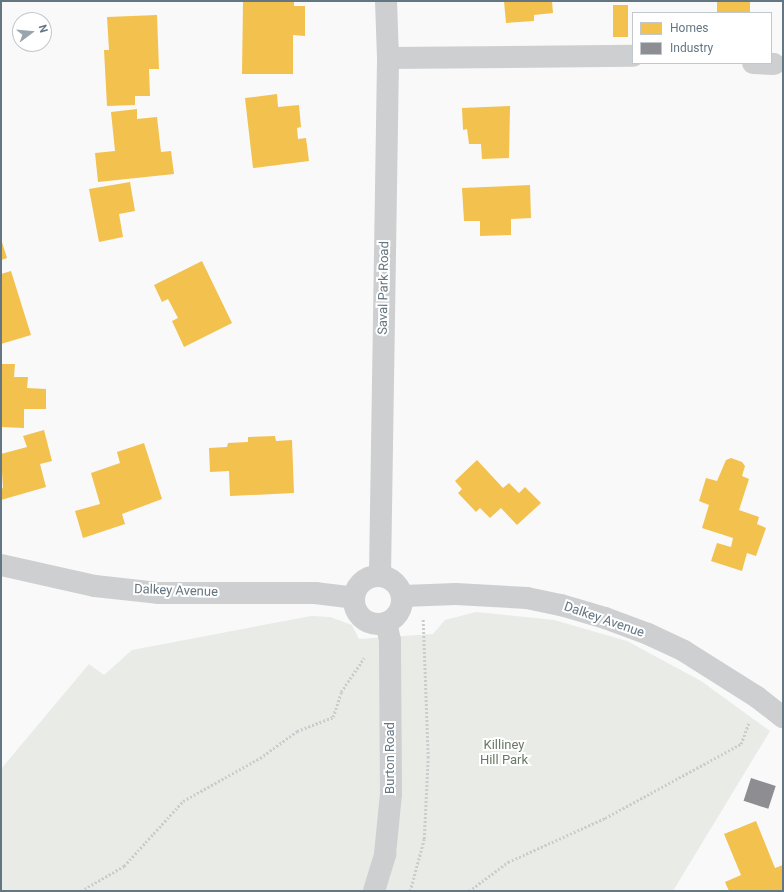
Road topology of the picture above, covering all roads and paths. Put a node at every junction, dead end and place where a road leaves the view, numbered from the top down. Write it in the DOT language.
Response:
graph roads {
  1 [pos="386,1"];
  2 [pos="632,56"];
  3 [pos="388,58"];
  4 [pos="1,565"];
  5 [pos="380,575"];
  6 [pos="412,595"];
  7 [pos="354,598"];
  8 [pos="386,623"];
  9 [pos="388,663"];
  10 [pos="757,697"];
  11 [pos="783,718"];
  12 [pos="81,891"];
  13 [pos="374,891"];
  14 [pos="410,891"];
  15 [pos="469,891"];
  1 -- 3 [label="street, Saval Park Road"];
  2 -- 3 [label="street"];
  3 -- 5 [label="street, Saval Park Road"];
  4 -- 7 [label="street, Dalkey Avenue"];
  5 -- 6 [label="street"];
  5 -- 7 [label="street"];
  6 -- 8 [label="street"];
  6 -- 10 [label="street, Dalkey Avenue"];
  6 -- 14 [label="path"];
  7 -- 8 [label="street"];
  8 -- 9 [label="street, Burton Road"];
  9 -- 12 [label="path"];
  9 -- 13 [label="street, Burton Road"];
  10 -- 11 [label="street, Dalkey Avenue"];
  10 -- 15 [label="path"];
}
